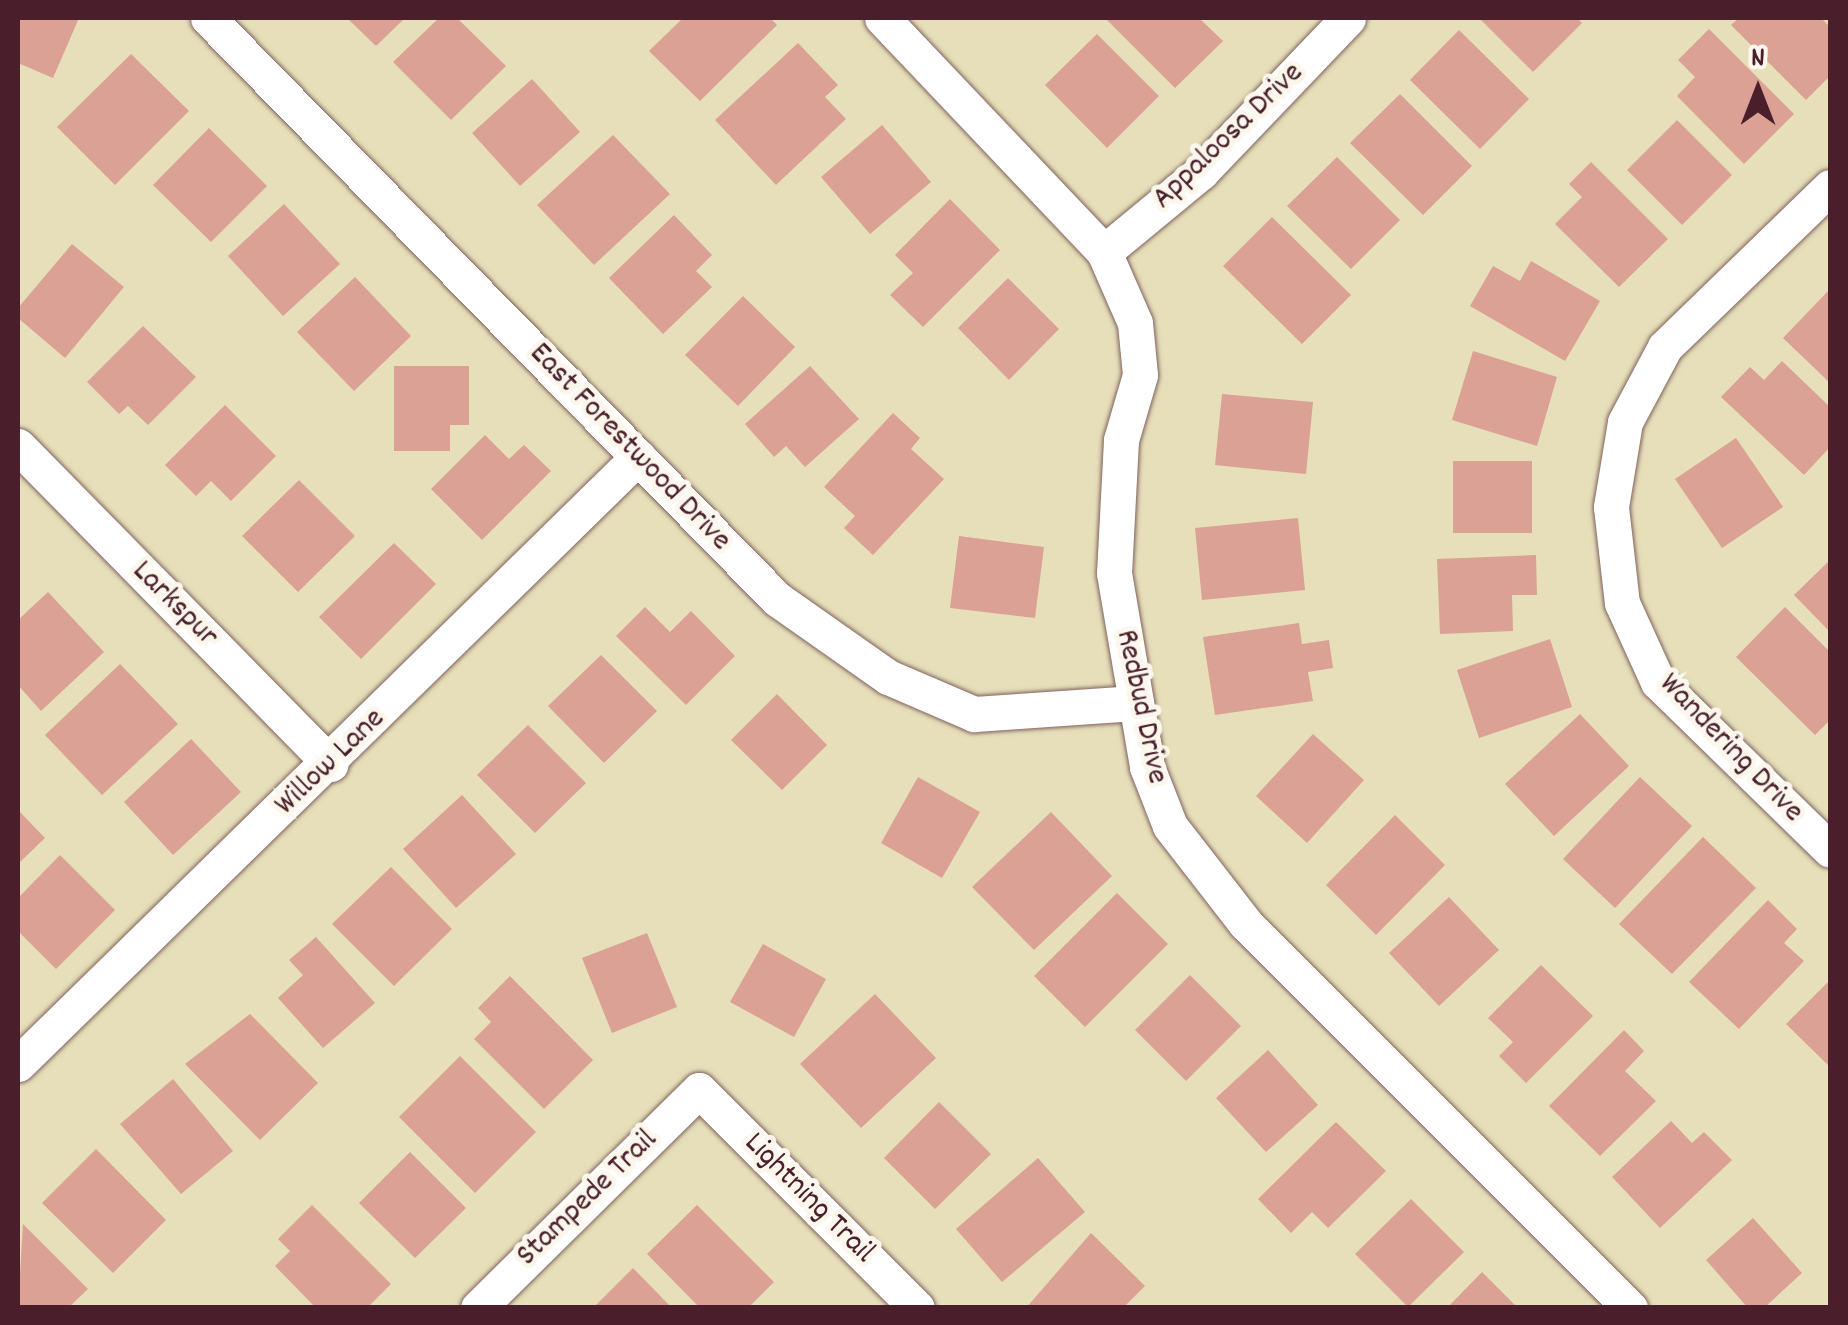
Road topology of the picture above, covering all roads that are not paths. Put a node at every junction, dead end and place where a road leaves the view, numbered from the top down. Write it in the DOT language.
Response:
graph roads {
  1 [pos="208,18"];
  2 [pos="882,18"];
  3 [pos="1348,18"];
  4 [pos="1830,188"];
  5 [pos="1104,252"];
  6 [pos="18,446"];
  7 [pos="638,458"];
  8 [pos="1136,703"];
  9 [pos="331,764"];
  10 [pos="1827,839"];
  11 [pos="18,1064"];
  12 [pos="699,1090"];
  13 [pos="478,1308"];
  14 [pos="917,1308"];
  15 [pos="1630,1308"];
  1 -- 7 [label="street, East Forestwood Drive"];
  2 -- 5 [label="street, Redbud Drive"];
  3 -- 5 [label="street, Appaloosa Drive"];
  4 -- 10 [label="street, Wandering Drive"];
  5 -- 8 [label="street, Redbud Drive"];
  6 -- 9 [label="street, Larkspur"];
  7 -- 8 [label="street, East Forestwood Drive"];
  7 -- 9 [label="street, Willow Lane"];
  8 -- 15 [label="street, Redbud Drive"];
  9 -- 11 [label="street, Willow Lane"];
  12 -- 13 [label="street, Stampede Trail"];
  12 -- 14 [label="street, Lightning Trail"];
}
